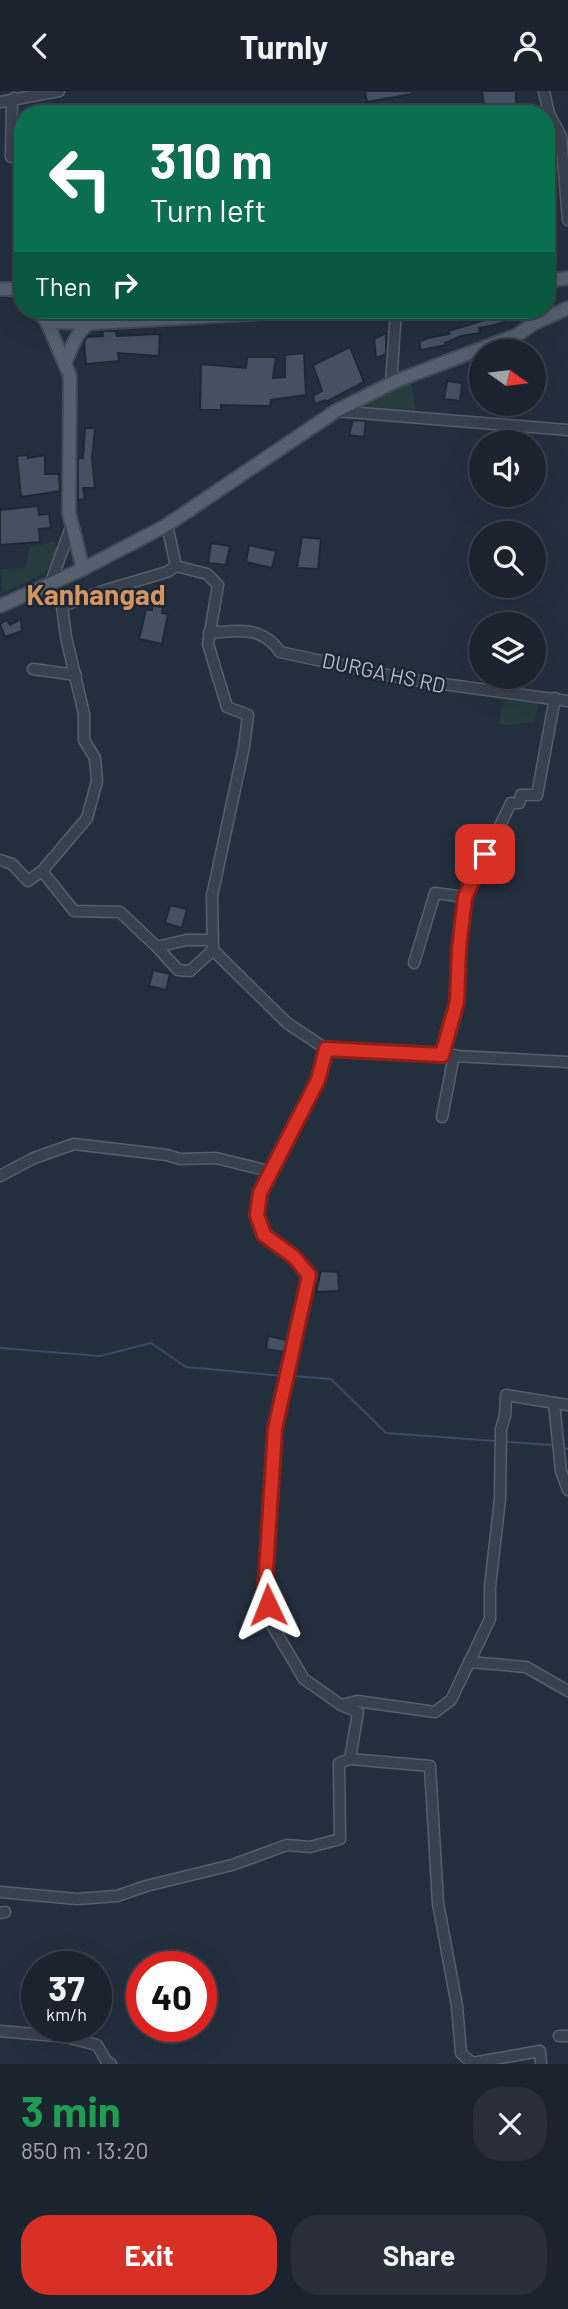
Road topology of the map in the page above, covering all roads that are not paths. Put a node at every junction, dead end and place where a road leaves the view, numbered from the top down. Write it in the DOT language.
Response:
graph roads {
  1 [pos="59,91"];
  2 [pos="14,98"];
  3 [pos="0,102"];
  4 [pos="555,125"];
  5 [pos="11,157"];
  6 [pos="568,220"];
  7 [pos="159,319"];
  8 [pos="395,319"];
  9 [pos="530,319"];
  10 [pos="545,319"];
  11 [pos="47,321"];
  12 [pos="91,323"];
  13 [pos="533,324"];
  14 [pos="65,363"];
  15 [pos="391,384"];
  16 [pos="336,411"];
  17 [pos="568,430"];
  18 [pos="72,525"];
  19 [pos="167,525"];
  20 [pos="176,566"];
  21 [pos="83,569"];
  22 [pos="51,582"];
  23 [pos="0,606"];
  24 [pos="209,633"];
  25 [pos="33,669"];
  26 [pos="76,675"];
  27 [pos="555,698"];
  28 [pos="568,701"];
  29 [pos="0,860"];
  30 [pos="42,871"];
  31 [pos="465,897"];
  32 [pos="212,945"];
  33 [pos="158,947"];
  34 [pos="414,963"];
  35 [pos="326,1049"];
  36 [pos="442,1055"];
  37 [pos="454,1055"];
  38 [pos="568,1062"];
  39 [pos="442,1117"];
  40 [pos="269,1171"];
  41 [pos="0,1176"];
  42 [pos="554,1403"];
  43 [pos="568,1405"];
  44 [pos="568,1490"];
  45 [pos="469,1662"];
  46 [pos="568,1691"];
  47 [pos="341,1705"];
  48 [pos="350,1759"];
  49 [pos="0,1892"];
  50 [pos="0,2031"];
  51 [pos="111,2064"];
  52 [pos="541,2064"];
  1 -- 2 [label="street"];
  2 -- 3 [label="street"];
  2 -- 5 [label="street"];
  4 -- 6 [label="street"];
  7 -- 12 [label="main road"];
  8 -- 15 [label="street"];
  9 -- 13 [label="street"];
  10 -- 13 [label="main road"];
  11 -- 12 [label="main road"];
  11 -- 14 [label="main road"];
  12 -- 14 [label="main road"];
  13 -- 15 [label="main road"];
  14 -- 18 [label="main road"];
  15 -- 16 [label="main road"];
  16 -- 17 [label="street"];
  16 -- 19 [label="main road"];
  18 -- 21 [label="main road"];
  18 -- 22 [label="street"];
  19 -- 20 [label="street"];
  19 -- 21 [label="main road"];
  20 -- 24 [label="street"];
  20 -- 26 [label="street"];
  21 -- 22 [label="main road"];
  22 -- 23 [label="main road"];
  24 -- 27 [label="street, DURGA HS RD"];
  24 -- 32 [label="street"];
  25 -- 26 [label="street"];
  26 -- 30 [label="street"];
  27 -- 28 [label="street, DURGA HS RD"];
  27 -- 31 [label="street"];
  29 -- 30 [label="street"];
  30 -- 33 [label="street"];
  31 -- 34 [label="street"];
  31 -- 36 [label="street"];
  32 -- 33 [label="street"];
  32 -- 33 [label="street"];
  32 -- 35 [label="street"];
  35 -- 36 [label="street"];
  35 -- 40 [label="street"];
  36 -- 37 [label="street"];
  37 -- 38 [label="street"];
  37 -- 39 [label="street"];
  40 -- 41 [label="street"];
  40 -- 47 [label="street"];
  42 -- 43 [label="street"];
  42 -- 44 [label="street"];
  42 -- 45 [label="street"];
  45 -- 46 [label="street"];
  45 -- 47 [label="street"];
  47 -- 48 [label="street"];
  48 -- 49 [label="street"];
  48 -- 52 [label="street"];
  50 -- 51 [label="street"];
}
